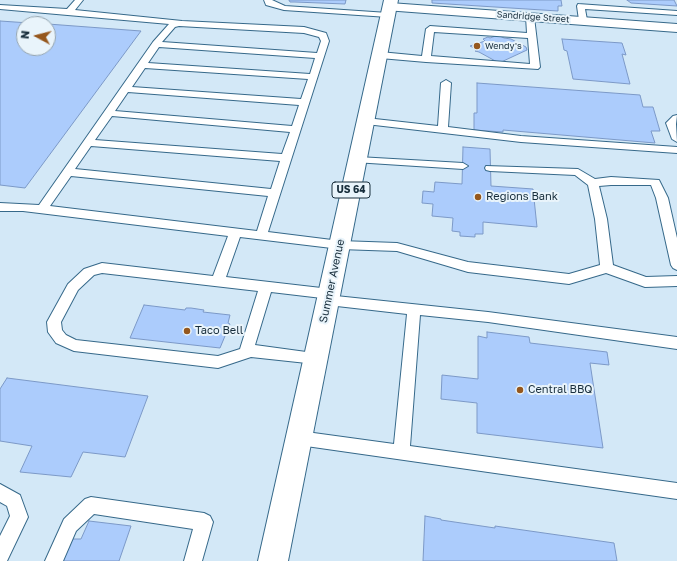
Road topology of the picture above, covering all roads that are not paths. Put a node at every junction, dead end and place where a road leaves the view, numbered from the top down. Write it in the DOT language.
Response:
graph roads {
  1 [pos="79,0"];
  2 [pos="268,0"];
  3 [pos="0,7"];
  4 [pos="390,7"];
  5 [pos="69,12"];
  6 [pos="677,13"];
  7 [pos="530,17"];
  8 [pos="583,20"];
  9 [pos="179,22"];
  10 [pos="677,28"];
  11 [pos="532,36"];
  12 [pos="156,44"];
  13 [pos="380,55"];
  14 [pos="320,56"];
  15 [pos="426,59"];
  16 [pos="142,65"];
  17 [pos="313,77"];
  18 [pos="446,83"];
  19 [pos="125,88"];
  20 [pos="305,102"];
  21 [pos="108,113"];
  22 [pos="677,118"];
  23 [pos="366,121"];
  24 [pos="296,129"];
  25 [pos="443,130"];
  26 [pos="677,139"];
  27 [pos="87,143"];
  28 [pos="677,150"];
  29 [pos="286,158"];
  30 [pos="358,160"];
  31 [pos="463,166"];
  32 [pos="490,168"];
  33 [pos="68,172"];
  34 [pos="593,183"];
  35 [pos="276,193"];
  36 [pos="0,207"];
  37 [pos="42,209"];
  38 [pos="235,233"];
  39 [pos="261,236"];
  40 [pos="340,245"];
  41 [pos="677,265"];
  42 [pos="607,268"];
  43 [pos="218,281"];
  44 [pos="677,281"];
  45 [pos="266,287"];
  46 [pos="329,297"];
  47 [pos="414,309"];
  48 [pos="677,343"];
  49 [pos="246,352"];
  50 [pos="316,358"];
  51 [pos="299,438"];
  52 [pos="401,452"];
  53 [pos="677,491"];
  54 [pos="0,492"];
  55 [pos="0,555"];
  56 [pos="54,561"];
  57 [pos="193,561"];
  58 [pos="273,561"];
  1 -- 5 [label="lane"];
  2 -- 4 [label="lane"];
  3 -- 5 [label="lane"];
  4 -- 7 [label="main road, Sandridge Street"];
  4 -- 13 [label="main road, Summer Avenue / US 64"];
  5 -- 9 [label="lane"];
  6 -- 8 [label="lane"];
  7 -- 8 [label="main road, Sandridge Street"];
  7 -- 11 [label="lane"];
  8 -- 10 [label="main road, Sandridge Street"];
  9 -- 12 [label="lane"];
  9 -- 14 [label="lane"];
  11 -- 15 [label="lane"];
  11 -- 15 [label="lane"];
  12 -- 14 [label="lane"];
  12 -- 16 [label="lane"];
  13 -- 15 [label="lane"];
  13 -- 23 [label="main road, Summer Avenue / US 64"];
  14 -- 17 [label="lane"];
  16 -- 17 [label="lane"];
  16 -- 19 [label="lane"];
  17 -- 20 [label="lane"];
  18 -- 25 [label="lane"];
  19 -- 20 [label="lane"];
  19 -- 21 [label="lane"];
  20 -- 24 [label="lane"];
  21 -- 24 [label="lane"];
  21 -- 27 [label="lane"];
  22 -- 26 [label="lane"];
  23 -- 25 [label="lane"];
  23 -- 30 [label="main road, Summer Avenue / US 64"];
  24 -- 29 [label="lane"];
  25 -- 28 [label="lane"];
  27 -- 29 [label="lane"];
  27 -- 33 [label="lane"];
  29 -- 35 [label="lane"];
  30 -- 31 [label="lane"];
  30 -- 40 [label="main road, Summer Avenue / US 64"];
  32 -- 34 [label="lane"];
  33 -- 35 [label="lane"];
  33 -- 37 [label="lane"];
  34 -- 41 [label="lane"];
  34 -- 42 [label="lane"];
  35 -- 39 [label="lane"];
  36 -- 37 [label="lane"];
  37 -- 38 [label="lane"];
  38 -- 39 [label="lane"];
  38 -- 43 [label="lane"];
  39 -- 40 [label="lane"];
  40 -- 42 [label="lane"];
  40 -- 46 [label="main road, Summer Avenue / US 64"];
  42 -- 44 [label="lane"];
  43 -- 45 [label="lane"];
  43 -- 49 [label="lane"];
  45 -- 46 [label="lane"];
  45 -- 49 [label="lane"];
  46 -- 47 [label="lane"];
  46 -- 50 [label="main road, Summer Avenue / US 64"];
  47 -- 48 [label="lane"];
  47 -- 52 [label="lane"];
  49 -- 50 [label="lane"];
  50 -- 51 [label="main road, Summer Avenue / US 64"];
  51 -- 52 [label="lane"];
  51 -- 58 [label="main road, Summer Avenue / US 64"];
  52 -- 53 [label="lane"];
  54 -- 55 [label="lane"];
  56 -- 57 [label="lane"];
}
